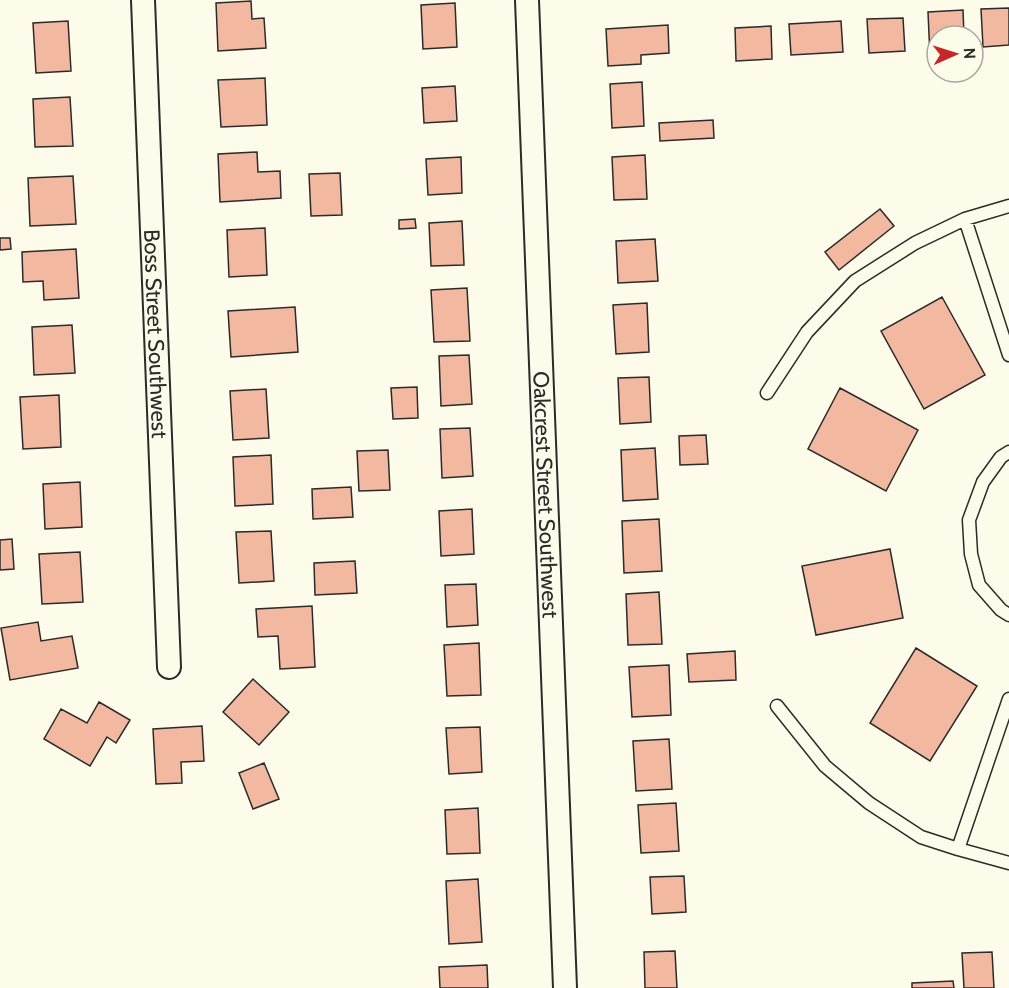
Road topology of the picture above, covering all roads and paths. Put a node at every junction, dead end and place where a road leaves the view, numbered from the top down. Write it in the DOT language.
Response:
graph roads {
  1 [pos="143,0"];
  2 [pos="527,0"];
  3 [pos="1009,206"];
  4 [pos="965,219"];
  5 [pos="1009,355"];
  6 [pos="767,393"];
  7 [pos="1009,452"];
  8 [pos="1009,615"];
  9 [pos="169,667"];
  10 [pos="1009,699"];
  11 [pos="777,706"];
  12 [pos="958,849"];
  13 [pos="1009,863"];
  14 [pos="565,988"];
  1 -- 9 [label="street, Boss Street Southwest"];
  2 -- 14 [label="street, Oakcrest Street Southwest"];
  3 -- 4 [label="lane"];
  4 -- 5 [label="lane"];
  4 -- 6 [label="lane"];
  7 -- 8 [label="lane"];
  10 -- 12 [label="lane"];
  11 -- 12 [label="lane"];
  12 -- 13 [label="lane"];
}
